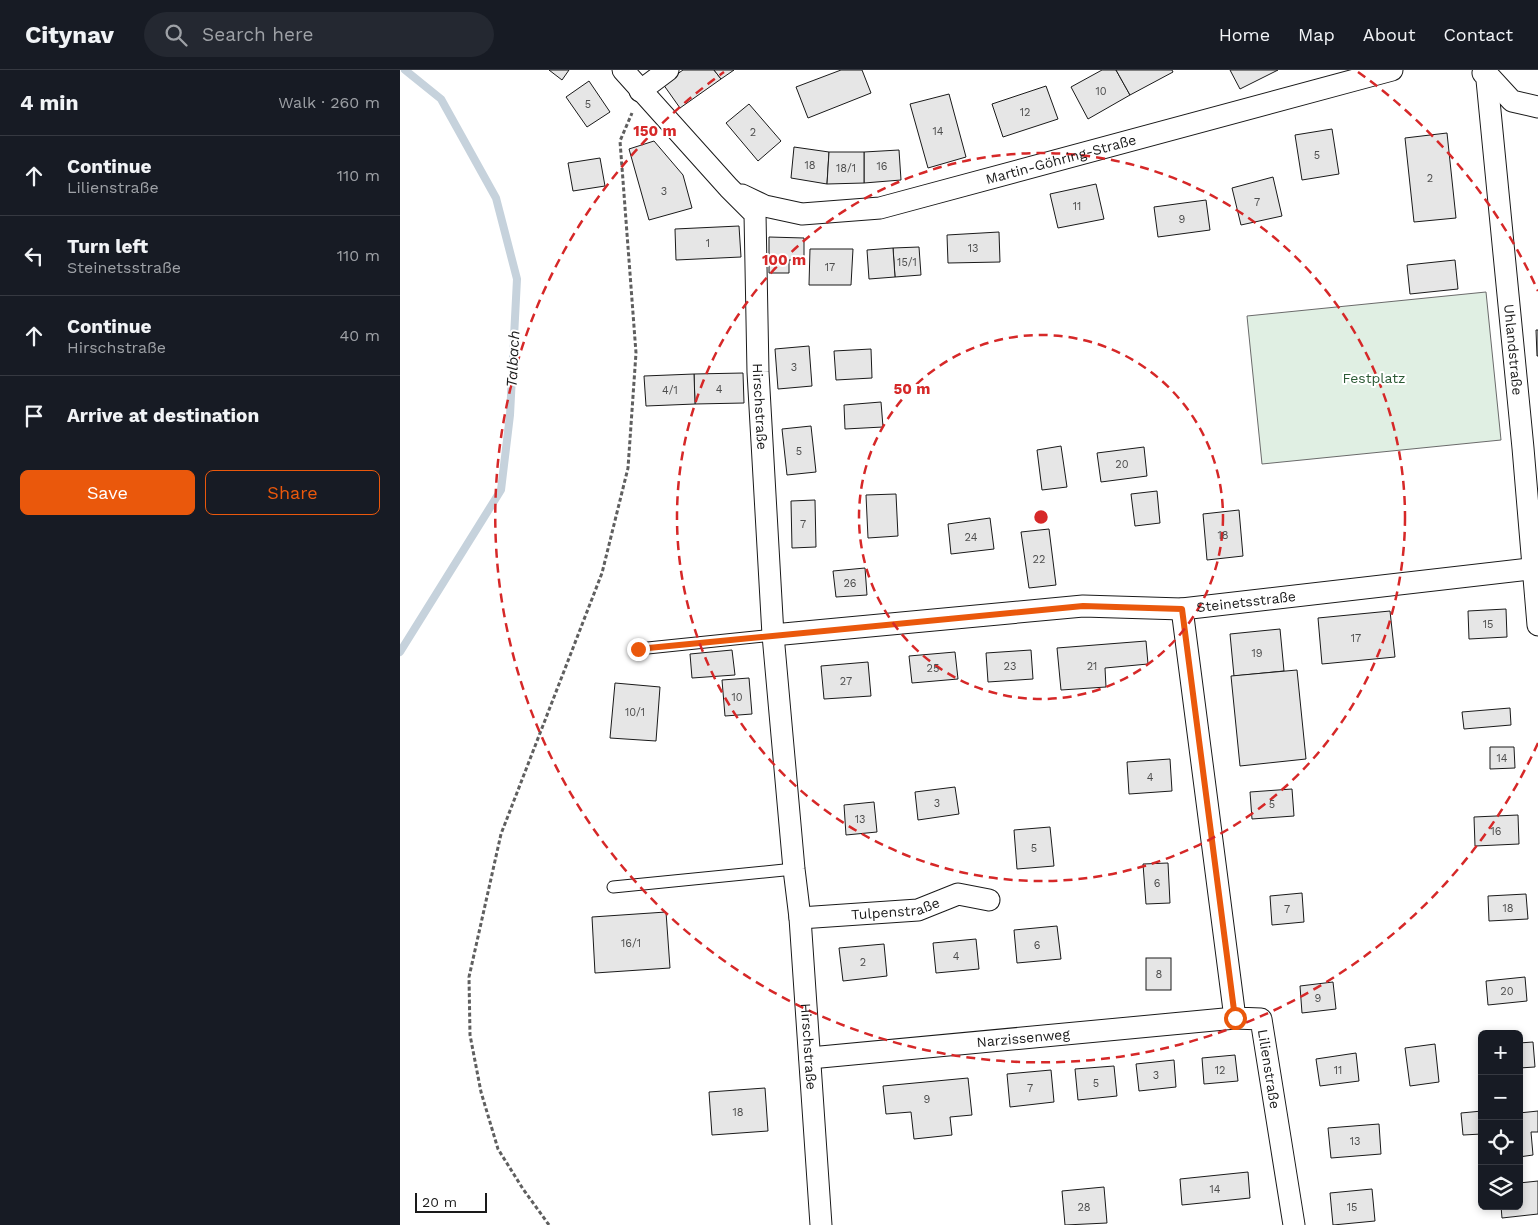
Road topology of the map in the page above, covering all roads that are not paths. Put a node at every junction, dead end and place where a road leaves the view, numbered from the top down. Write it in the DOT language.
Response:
graph roads {
  1 [pos="623,70"];
  2 [pos="668,70"];
  3 [pos="1392,70"];
  4 [pos="1483,72"];
  5 [pos="640,91"];
  6 [pos="1538,107"];
  7 [pos="729,188"];
  8 [pos="1536,568"];
  9 [pos="1182,609"];
  10 [pos="1538,625"];
  11 [pos="774,635"];
  12 [pos="638,649"];
  13 [pos="794,869"];
  14 [pos="613,887"];
  15 [pos="988,900"];
  16 [pos="800,918"];
  17 [pos="1235,1018"];
  18 [pos="810,1058"];
  19 [pos="821,1225"];
  20 [pos="1294,1225"];
  1 -- 5 [label="street, Hirschstraße"];
  2 -- 5 [label="street"];
  3 -- 7 [label="street, Martin-Göhring-Straße"];
  4 -- 6 [label="street"];
  4 -- 8 [label="street, Uhlandstraße"];
  5 -- 7 [label="street, Hirschstraße"];
  7 -- 11 [label="street, Hirschstraße"];
  8 -- 9 [label="street, Steinetsstraße"];
  8 -- 10 [label="street, Uhlandstraße"];
  9 -- 11 [label="street, Steinetsstraße"];
  9 -- 17 [label="street"];
  11 -- 12 [label="lane"];
  11 -- 13 [label="street, Hirschstraße"];
  13 -- 14 [label="lane"];
  13 -- 16 [label="street, Hirschstraße"];
  15 -- 16 [label="street, Tulpenstraße"];
  16 -- 18 [label="street, Hirschstraße"];
  17 -- 18 [label="street, Narzissenweg"];
  17 -- 20 [label="street, Lilienstraße"];
  18 -- 19 [label="street, Hirschstraße"];
}
